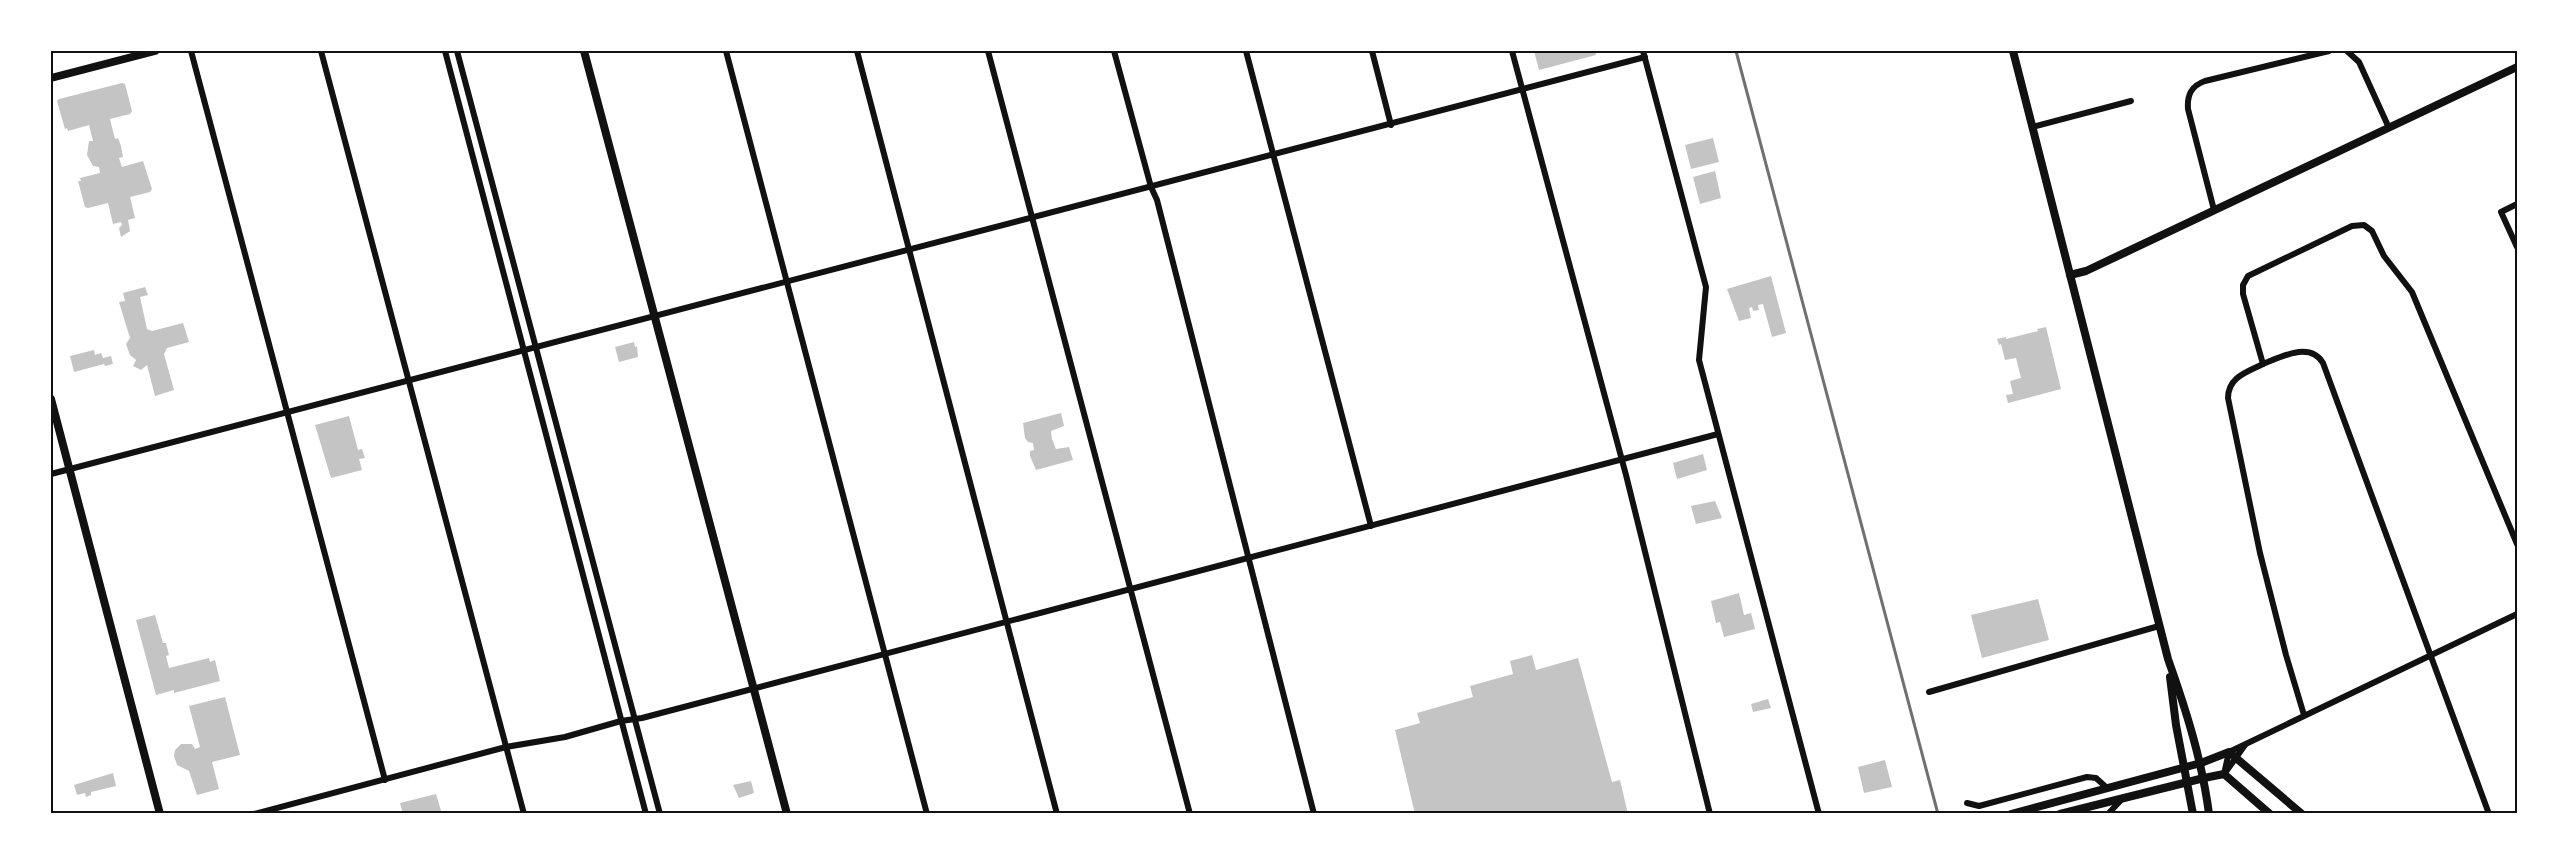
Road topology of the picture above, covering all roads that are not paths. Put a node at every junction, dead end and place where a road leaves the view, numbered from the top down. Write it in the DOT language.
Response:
graph roads {
  1 [pos="155,51"];
  2 [pos="191,51"];
  3 [pos="321,51"];
  4 [pos="445,51"];
  5 [pos="457,51"];
  6 [pos="584,51"];
  7 [pos="726,51"];
  8 [pos="856,51"];
  9 [pos="988,51"];
  10 [pos="1114,51"];
  11 [pos="1246,51"];
  12 [pos="1372,51"];
  13 [pos="1512,51"];
  14 [pos="2013,51"];
  15 [pos="2329,51"];
  16 [pos="2347,51"];
  17 [pos="1644,54"];
  18 [pos="2517,67"];
  19 [pos="51,78"];
  20 [pos="1524,90"];
  21 [pos="2131,101"];
  22 [pos="1391,125"];
  23 [pos="2032,127"];
  24 [pos="2389,128"];
  25 [pos="1273,155"];
  26 [pos="1150,187"];
  27 [pos="2517,204"];
  28 [pos="2214,210"];
  29 [pos="1033,218"];
  30 [pos="2517,248"];
  31 [pos="909,250"];
  32 [pos="2070,275"];
  33 [pos="787,282"];
  34 [pos="655,316"];
  35 [pos="536,347"];
  36 [pos="524,351"];
  37 [pos="2263,364"];
  38 [pos="409,380"];
  39 [pos="51,399"];
  40 [pos="288,411"];
  41 [pos="1718,434"];
  42 [pos="1621,461"];
  43 [pos="70,469"];
  44 [pos="51,474"];
  45 [pos="1371,526"];
  46 [pos="2517,544"];
  47 [pos="1247,560"];
  48 [pos="1131,590"];
  49 [pos="2517,614"];
  50 [pos="1006,622"];
  51 [pos="2160,626"];
  52 [pos="884,654"];
  53 [pos="2430,654"];
  54 [pos="2168,659"];
  55 [pos="753,688"];
  56 [pos="1929,692"];
  57 [pos="2304,715"];
  58 [pos="635,719"];
  59 [pos="621,721"];
  60 [pos="2246,744"];
  61 [pos="506,747"];
  62 [pos="2229,752"];
  63 [pos="2237,759"];
  64 [pos="2201,763"];
  65 [pos="2183,767"];
  66 [pos="2224,774"];
  67 [pos="2204,778"];
  68 [pos="385,780"];
  69 [pos="2187,782"];
  70 [pos="2107,788"];
  71 [pos="2122,798"];
  72 [pos="1967,803"];
  73 [pos="160,814"];
  74 [pos="254,814"];
  75 [pos="524,814"];
  76 [pos="646,814"];
  77 [pos="660,814"];
  78 [pos="787,814"];
  79 [pos="927,814"];
  80 [pos="1057,814"];
  81 [pos="1190,814"];
  82 [pos="1314,814"];
  83 [pos="1710,814"];
  84 [pos="1819,814"];
  85 [pos="2011,814"];
  86 [pos="2060,814"];
  87 [pos="2108,814"];
  88 [pos="2193,814"];
  89 [pos="2209,814"];
  90 [pos="2270,814"];
  91 [pos="2302,814"];
  92 [pos="2489,814"];
  1 -- 19 [label="street"];
  2 -- 40 [label="street"];
  3 -- 38 [label="street"];
  4 -- 36 [label="street"];
  5 -- 35 [label="street"];
  6 -- 34 [label="main road"];
  7 -- 33 [label="street"];
  8 -- 31 [label="street"];
  9 -- 29 [label="street"];
  10 -- 26 [label="street"];
  11 -- 25 [label="street"];
  12 -- 22 [label="street"];
  13 -- 20 [label="street"];
  14 -- 23 [label="main road"];
  15 -- 28 [label="street"];
  16 -- 24 [label="street"];
  17 -- 20 [label="street"];
  17 -- 41 [label="street"];
  18 -- 24 [label="main road"];
  20 -- 22 [label="street"];
  20 -- 42 [label="street"];
  21 -- 23 [label="street"];
  22 -- 25 [label="street"];
  23 -- 32 [label="main road"];
  24 -- 28 [label="main road"];
  25 -- 26 [label="street"];
  25 -- 45 [label="street"];
  26 -- 29 [label="street"];
  26 -- 47 [label="street"];
  27 -- 30 [label="street"];
  28 -- 32 [label="main road"];
  29 -- 31 [label="street"];
  29 -- 48 [label="street"];
  31 -- 33 [label="street"];
  31 -- 50 [label="street"];
  32 -- 51 [label="main road"];
  33 -- 34 [label="street"];
  33 -- 52 [label="street"];
  34 -- 35 [label="street"];
  34 -- 55 [label="main road"];
  35 -- 36 [label="street"];
  35 -- 58 [label="street"];
  36 -- 38 [label="street"];
  36 -- 59 [label="street"];
  37 -- 46 [label="street"];
  37 -- 53 [label="street"];
  37 -- 57 [label="street"];
  38 -- 40 [label="street"];
  38 -- 61 [label="street"];
  39 -- 43 [label="main road"];
  40 -- 43 [label="street"];
  40 -- 68 [label="street"];
  41 -- 42 [label="street"];
  41 -- 84 [label="street"];
  42 -- 45 [label="street"];
  42 -- 83 [label="street"];
  43 -- 44 [label="street"];
  43 -- 73 [label="main road"];
  45 -- 47 [label="street"];
  47 -- 48 [label="street"];
  47 -- 82 [label="street"];
  48 -- 50 [label="street"];
  48 -- 81 [label="street"];
  49 -- 53 [label="street"];
  50 -- 52 [label="street"];
  50 -- 80 [label="street"];
  51 -- 54 [label="main road"];
  51 -- 56 [label="street"];
  52 -- 55 [label="street"];
  52 -- 79 [label="street"];
  53 -- 57 [label="street"];
  53 -- 92 [label="street"];
  54 -- 64 [label="main road"];
  54 -- 65 [label="main road"];
  55 -- 58 [label="street"];
  55 -- 78 [label="main road"];
  57 -- 60 [label="street"];
  58 -- 59 [label="street"];
  58 -- 77 [label="street"];
  59 -- 61 [label="street"];
  59 -- 76 [label="street"];
  60 -- 62 [label="street"];
  60 -- 63 [label="street"];
  61 -- 68 [label="street"];
  61 -- 75 [label="street"];
  62 -- 63 [label="street"];
  62 -- 64 [label="street"];
  62 -- 66 [label="street"];
  63 -- 66 [label="street"];
  63 -- 91 [label="street"];
  64 -- 65 [label="main road"];
  64 -- 67 [label="main road"];
  65 -- 69 [label="main road"];
  65 -- 70 [label="main road"];
  66 -- 67 [label="street"];
  66 -- 90 [label="street"];
  67 -- 69 [label="main road"];
  67 -- 89 [label="main road"];
  68 -- 74 [label="street"];
  69 -- 71 [label="main road"];
  69 -- 88 [label="main road"];
  70 -- 72 [label="street"];
  70 -- 85 [label="main road"];
  71 -- 86 [label="main road"];
  71 -- 87 [label="street"];
}
